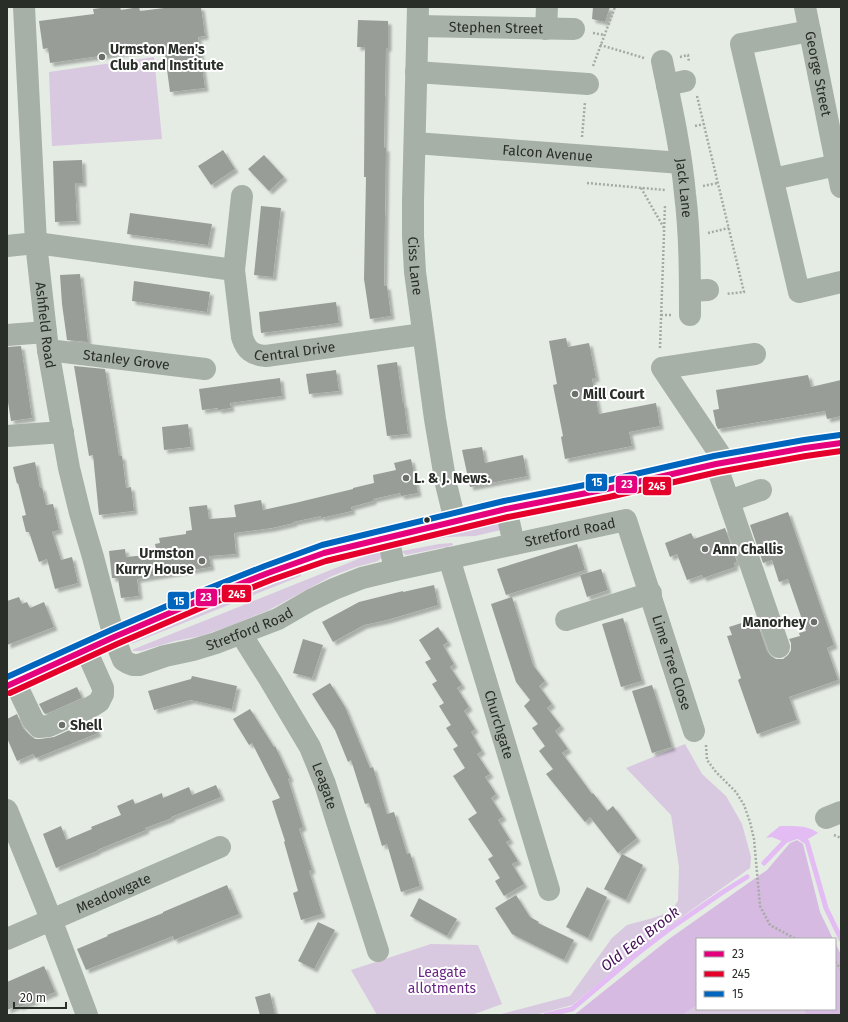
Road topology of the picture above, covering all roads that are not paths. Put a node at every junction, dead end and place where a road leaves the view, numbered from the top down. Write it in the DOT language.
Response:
graph roads {
  1 [pos="24,7"];
  2 [pos="547,7"];
  3 [pos="805,7"];
  4 [pos="418,16"];
  5 [pos="546,29"];
  6 [pos="574,29"];
  7 [pos="810,31"];
  8 [pos="662,62"];
  9 [pos="416,72"];
  10 [pos="588,84"];
  11 [pos="415,144"];
  12 [pos="674,163"];
  13 [pos="836,165"];
  14 [pos="773,179"];
  15 [pos="841,187"];
  16 [pos="242,196"];
  17 [pos="36,244"];
  18 [pos="7,246"];
  19 [pos="234,270"];
  20 [pos="841,282"];
  21 [pos="690,315"];
  22 [pos="422,334"];
  23 [pos="7,335"];
  24 [pos="47,341"];
  25 [pos="755,354"];
  26 [pos="205,369"];
  27 [pos="63,432"];
  28 [pos="7,436"];
  29 [pos="841,443"];
  30 [pos="720,463"];
  31 [pos="761,490"];
  32 [pos="729,501"];
  33 [pos="506,509"];
  34 [pos="626,520"];
  35 [pos="455,521"];
  36 [pos="388,537"];
  37 [pos="514,544"];
  38 [pos="449,558"];
  39 [pos="395,570"];
  40 [pos="650,593"];
  41 [pos="566,620"];
  42 [pos="241,634"];
  43 [pos="114,637"];
  44 [pos="779,646"];
  45 [pos="86,650"];
  46 [pos="11,684"];
  47 [pos="694,730"];
  48 [pos="7,810"];
  49 [pos="220,847"];
  50 [pos="549,890"];
  51 [pos="52,919"];
  52 [pos="7,939"];
  53 [pos="378,951"];
  54 [pos="87,1015"];
  1 -- 17 [label="street, Ashfield Road"];
  2 -- 5 [label="street"];
  3 -- 7 [label="street, George Street"];
  4 -- 5 [label="street, Stephen Street"];
  4 -- 9 [label="street, Ciss Lane"];
  5 -- 6 [label="street, Stephen Street"];
  7 -- 13 [label="street, George Street"];
  7 -- 14 [label="street"];
  8 -- 12 [label="street, Jack Lane"];
  9 -- 10 [label="street"];
  9 -- 11 [label="street, Ciss Lane"];
  11 -- 12 [label="street, Falcon Avenue"];
  11 -- 22 [label="street, Ciss Lane"];
  12 -- 21 [label="street, Jack Lane"];
  13 -- 14 [label="street"];
  13 -- 15 [label="street, George Street"];
  14 -- 20 [label="street"];
  16 -- 19 [label="street, Central Drive"];
  17 -- 18 [label="street"];
  17 -- 19 [label="street"];
  17 -- 24 [label="street, Ashfield Road"];
  19 -- 22 [label="street, Central Drive"];
  22 -- 35 [label="street, Ciss Lane"];
  23 -- 24 [label="street, Stanley Grove"];
  24 -- 26 [label="street, Stanley Grove"];
  24 -- 27 [label="street, Ashfield Road"];
  25 -- 30 [label="street"];
  27 -- 28 [label="street"];
  27 -- 43 [label="street, Ashfield Road"];
  29 -- 30 [label="main road"];
  30 -- 32 [label="street"];
  30 -- 33 [label="main road"];
  31 -- 32 [label="street"];
  32 -- 44 [label="street"];
  33 -- 35 [label="main road"];
  33 -- 37 [label="street, Stretford Road"];
  34 -- 37 [label="street, Stretford Road"];
  34 -- 40 [label="street, Lime Tree Close"];
  35 -- 36 [label="main road"];
  36 -- 39 [label="street"];
  36 -- 43 [label="main road"];
  37 -- 38 [label="street, Stretford Road"];
  38 -- 39 [label="street, Stretford Road"];
  38 -- 50 [label="street, Churchgate"];
  39 -- 42 [label="street, Stretford Road"];
  40 -- 41 [label="street"];
  40 -- 47 [label="street, Lime Tree Close"];
  42 -- 43 [label="street, Stretford Road"];
  42 -- 53 [label="street, Leagate"];
  43 -- 45 [label="main road"];
  45 -- 46 [label="main road"];
  45 -- 46 [label="street"];
  48 -- 51 [label="street"];
  49 -- 51 [label="street, Meadowgate"];
  51 -- 52 [label="street, Meadowgate"];
  51 -- 54 [label="street"];
}
